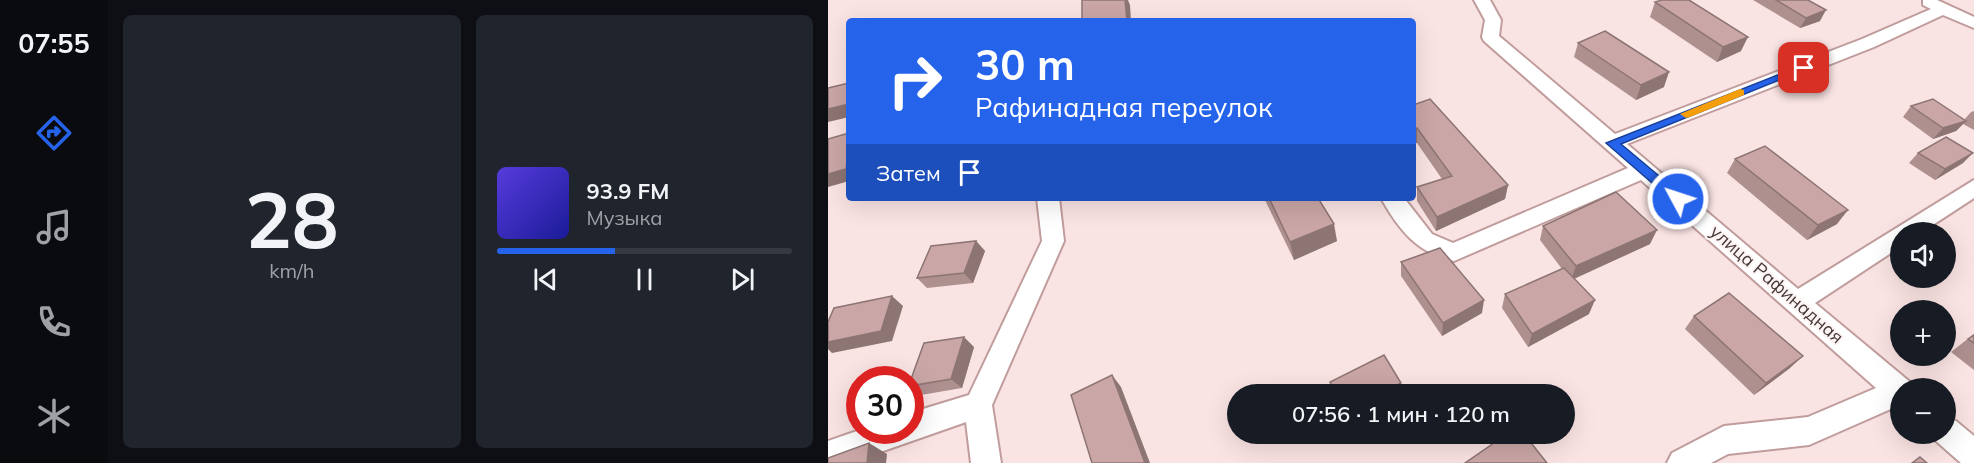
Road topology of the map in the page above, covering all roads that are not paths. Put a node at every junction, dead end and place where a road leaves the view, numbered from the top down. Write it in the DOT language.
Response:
graph roads {
  1 [pos="1482,0"];
  2 [pos="1926,0"];
  3 [pos="1943,9"];
  4 [pos="1974,23"];
  5 [pos="1612,143"];
  6 [pos="1644,170"];
  7 [pos="1974,188"];
  8 [pos="1048,201"];
  9 [pos="1394,201"];
  10 [pos="1921,222"];
  11 [pos="1890,242"];
  12 [pos="1798,301"];
  13 [pos="1890,383"];
  14 [pos="1890,396"];
  15 [pos="978,405"];
  16 [pos="924,422"];
  17 [pos="1956,440"];
  18 [pos="862,444"];
  19 [pos="1974,455"];
  20 [pos="828,456"];
  21 [pos="986,463"];
  22 [pos="1682,463"];
  1 -- 5 [label="street, улица Рафинадная"];
  2 -- 3 [label="street"];
  3 -- 4 [label="street"];
  3 -- 5 [label="street"];
  5 -- 6 [label="street, улица Рафинадная"];
  6 -- 9 [label="street"];
  6 -- 12 [label="street, улица Рафинадная"];
  7 -- 10 [label="street"];
  8 -- 15 [label="street"];
  11 -- 12 [label="street"];
  12 -- 13 [label="street, улица Рафинадная"];
  14 -- 22 [label="street, улица Рафинадная"];
  15 -- 16 [label="street"];
  15 -- 21 [label="street"];
  17 -- 19 [label="street"];
  18 -- 20 [label="street"];
}
